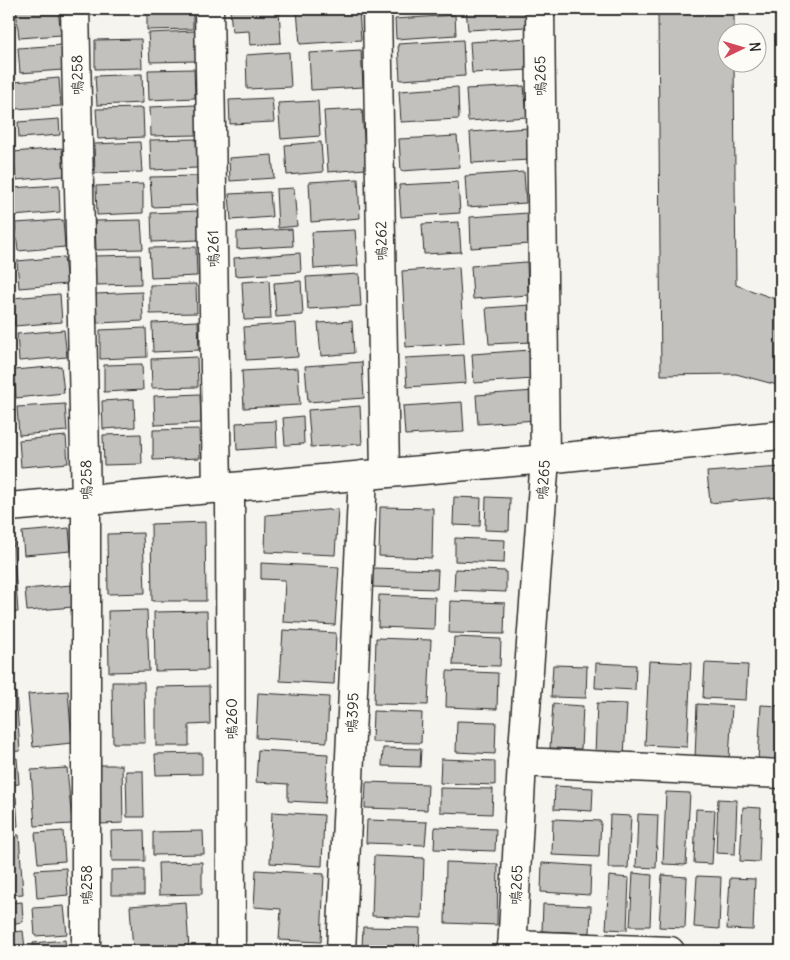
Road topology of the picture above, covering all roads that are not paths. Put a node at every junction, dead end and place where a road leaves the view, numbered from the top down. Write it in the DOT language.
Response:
graph roads {
  1 [pos="75,9"];
  2 [pos="209,9"];
  3 [pos="377,9"];
  4 [pos="540,9"];
  5 [pos="781,435"];
  6 [pos="544,459"];
  7 [pos="374,474"];
  8 [pos="224,488"];
  9 [pos="86,500"];
  10 [pos="9,507"];
  11 [pos="522,762"];
  12 [pos="781,774"];
  13 [pos="512,948"];
  14 [pos="86,951"];
  15 [pos="231,951"];
  16 [pos="341,951"];
  17 [pos="670,951"];
  1 -- 9 [label="street, 鳴258"];
  2 -- 8 [label="street, 鳴261"];
  3 -- 7 [label="street, 鳴262"];
  4 -- 6 [label="street, 鳴265"];
  5 -- 6 [label="street"];
  6 -- 7 [label="street"];
  6 -- 11 [label="street, 鳴265"];
  7 -- 8 [label="street"];
  7 -- 16 [label="street, 鳴395"];
  8 -- 9 [label="street"];
  8 -- 15 [label="street, 鳴260"];
  9 -- 10 [label="street"];
  9 -- 14 [label="street, 鳴258"];
  11 -- 12 [label="street"];
  11 -- 13 [label="street, 鳴265"];
  13 -- 17 [label="street"];
}
